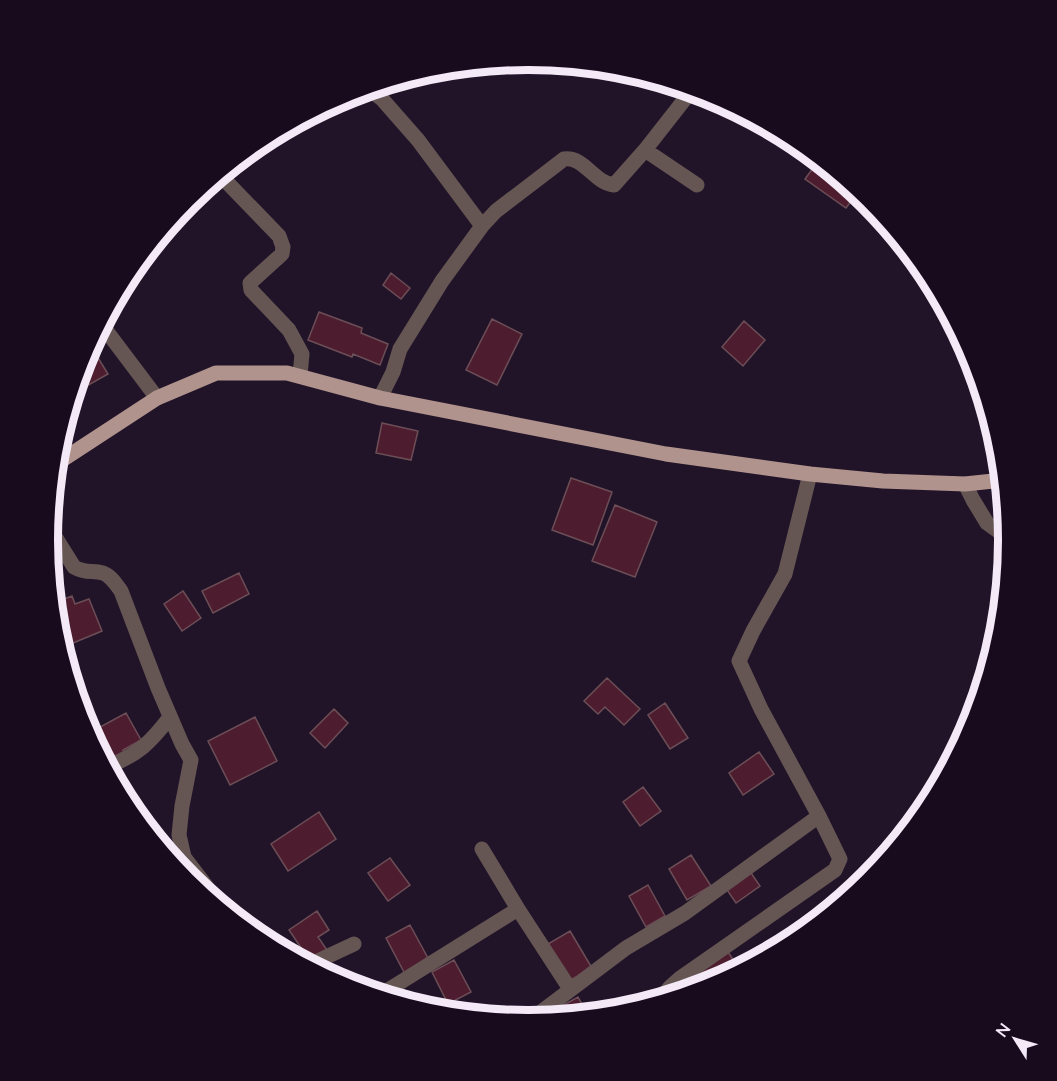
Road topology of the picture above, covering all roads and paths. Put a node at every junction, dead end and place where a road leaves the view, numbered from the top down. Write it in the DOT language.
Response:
graph roads {
  1 [pos="377,95"];
  2 [pos="686,97"];
  3 [pos="645,150"];
  4 [pos="226,181"];
  5 [pos="697,185"];
  6 [pos="482,226"];
  7 [pos="107,332"];
  8 [pos="300,376"];
  9 [pos="157,398"];
  10 [pos="380,398"];
  11 [pos="67,457"];
  12 [pos="810,474"];
  13 [pos="994,481"];
  14 [pos="965,484"];
  15 [pos="998,531"];
  16 [pos="58,542"];
  17 [pos="170,717"];
  18 [pos="115,763"];
  19 [pos="819,816"];
  20 [pos="482,849"];
  21 [pos="197,874"];
  22 [pos="518,909"];
  23 [pos="354,944"];
  24 [pos="318,961"];
  25 [pos="389,989"];
  26 [pos="570,989"];
  27 [pos="668,989"];
  28 [pos="544,1009"];
  1 -- 6 [label="street"];
  2 -- 3 [label="street"];
  3 -- 5 [label="street"];
  3 -- 6 [label="street"];
  4 -- 8 [label="street"];
  6 -- 10 [label="street"];
  7 -- 9 [label="street"];
  8 -- 9 [label="main road"];
  8 -- 10 [label="main road"];
  9 -- 11 [label="main road"];
  10 -- 12 [label="main road"];
  12 -- 14 [label="main road"];
  12 -- 19 [label="street"];
  13 -- 14 [label="main road"];
  14 -- 15 [label="street"];
  16 -- 17 [label="street"];
  17 -- 18 [label="street"];
  17 -- 21 [label="street"];
  19 -- 26 [label="street"];
  19 -- 27 [label="street"];
  20 -- 22 [label="street"];
  22 -- 25 [label="street"];
  22 -- 26 [label="street"];
  23 -- 24 [label="street"];
  26 -- 28 [label="street"];
}
